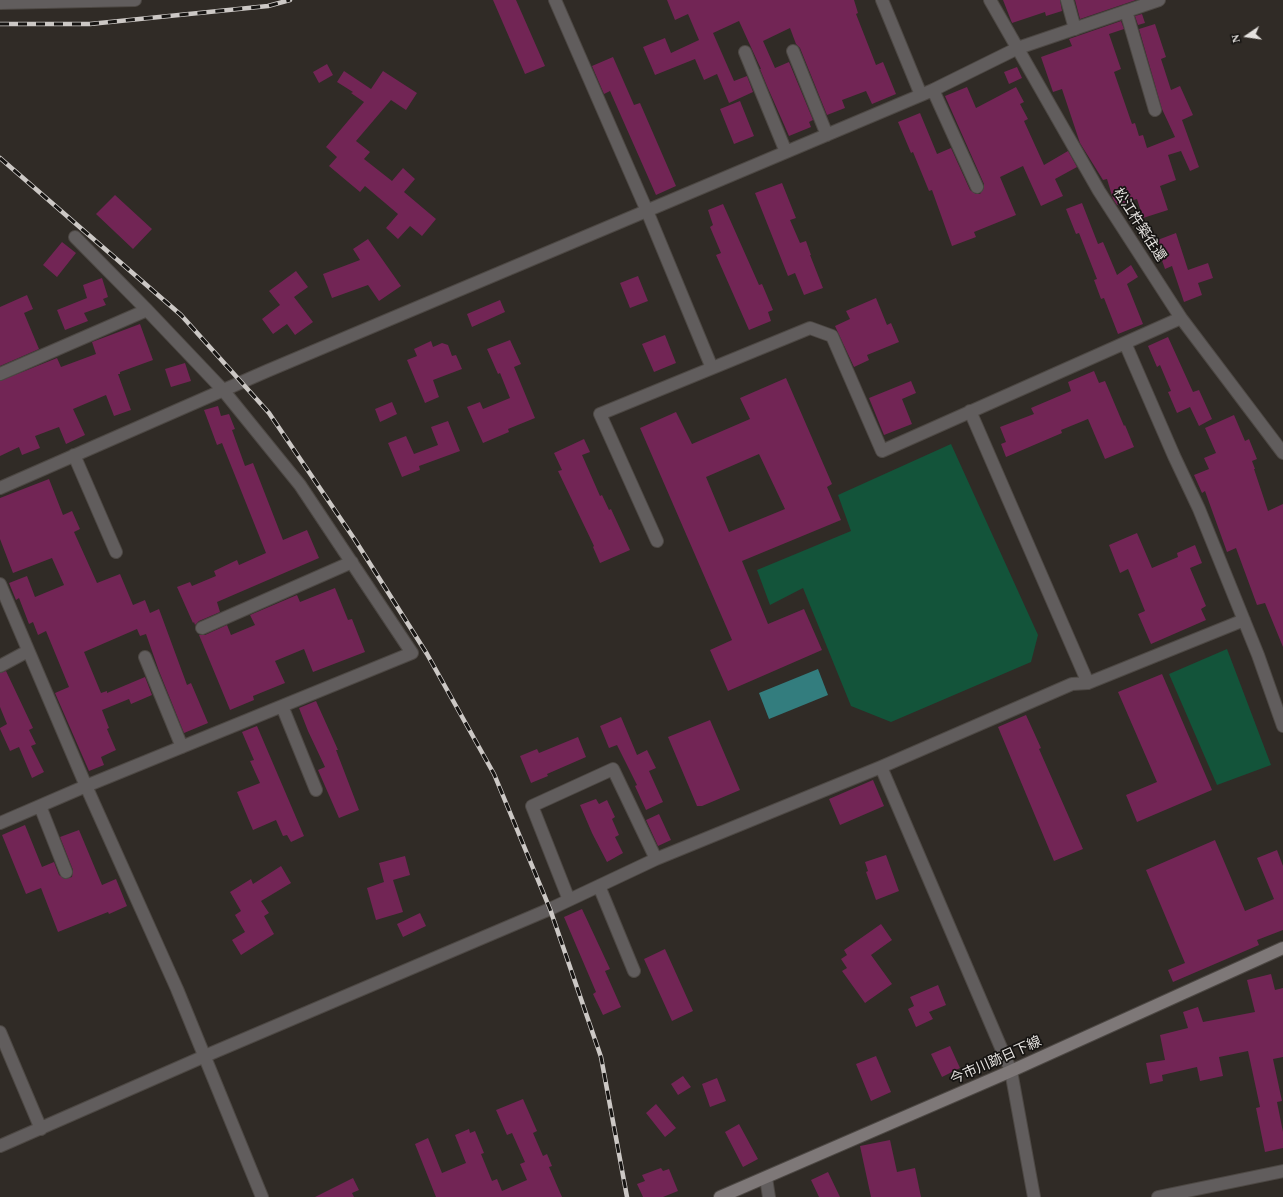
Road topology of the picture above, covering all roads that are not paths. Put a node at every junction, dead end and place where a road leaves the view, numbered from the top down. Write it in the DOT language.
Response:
graph roads {
  1 [pos="135,0"];
  2 [pos="555,0"];
  3 [pos="882,0"];
  4 [pos="990,0"];
  5 [pos="1066,0"];
  6 [pos="1159,0"];
  7 [pos="45,1"];
  8 [pos="0,3"];
  9 [pos="1126,12"];
  10 [pos="1075,29"];
  11 [pos="1018,48"];
  12 [pos="793,51"];
  13 [pos="746,52"];
  14 [pos="933,90"];
  15 [pos="920,95"];
  16 [pos="1155,110"];
  17 [pos="827,135"];
  18 [pos="786,152"];
  19 [pos="976,187"];
  20 [pos="647,211"];
  21 [pos="75,237"];
  22 [pos="147,310"];
  23 [pos="1182,318"];
  24 [pos="1125,343"];
  25 [pos="712,368"];
  26 [pos="0,374"];
  27 [pos="222,390"];
  28 [pos="970,411"];
  29 [pos="1283,451"];
  30 [pos="74,455"];
  31 [pos="0,488"];
  32 [pos="657,541"];
  33 [pos="116,552"];
  34 [pos="352,562"];
  35 [pos="0,584"];
  36 [pos="1244,620"];
  37 [pos="202,628"];
  38 [pos="28,651"];
  39 [pos="145,657"];
  40 [pos="0,666"];
  41 [pos="1088,683"];
  42 [pos="1279,695"];
  43 [pos="282,706"];
  44 [pos="1283,726"];
  45 [pos="182,747"];
  46 [pos="881,767"];
  47 [pos="86,786"];
  48 [pos="316,790"];
  49 [pos="40,806"];
  50 [pos="0,823"];
  51 [pos="656,860"];
  52 [pos="66,872"];
  53 [pos="599,886"];
  54 [pos="569,900"];
  55 [pos="1283,948"];
  56 [pos="634,971"];
  57 [pos="0,1032"];
  58 [pos="205,1056"];
  59 [pos="1012,1071"];
  60 [pos="41,1129"];
  61 [pos="0,1146"];
  62 [pos="1283,1171"];
  63 [pos="766,1178"];
  64 [pos="262,1197"];
  65 [pos="720,1197"];
  66 [pos="769,1197"];
  67 [pos="1034,1197"];
  68 [pos="1158,1197"];
  1 -- 7 [label="street"];
  2 -- 20 [label="street"];
  3 -- 15 [label="street"];
  4 -- 11 [label="street, 松江杵築往還"];
  5 -- 10 [label="street"];
  6 -- 9 [label="street"];
  7 -- 8 [label="street"];
  9 -- 10 [label="street"];
  9 -- 16 [label="street"];
  10 -- 11 [label="street"];
  11 -- 14 [label="street"];
  11 -- 23 [label="street, 松江杵築往還"];
  12 -- 17 [label="street"];
  13 -- 18 [label="street"];
  14 -- 15 [label="street"];
  14 -- 19 [label="street"];
  15 -- 17 [label="street"];
  17 -- 18 [label="street"];
  18 -- 20 [label="street"];
  20 -- 25 [label="street"];
  20 -- 27 [label="street"];
  21 -- 22 [label="street"];
  22 -- 26 [label="street"];
  22 -- 27 [label="street"];
  23 -- 24 [label="street"];
  23 -- 29 [label="street, 松江杵築往還"];
  24 -- 28 [label="street"];
  24 -- 36 [label="street"];
  25 -- 28 [label="street"];
  25 -- 32 [label="street"];
  27 -- 30 [label="street"];
  27 -- 34 [label="street"];
  28 -- 41 [label="street"];
  30 -- 31 [label="street"];
  30 -- 33 [label="street"];
  34 -- 37 [label="street"];
  34 -- 43 [label="street"];
  35 -- 38 [label="street"];
  36 -- 41 [label="street"];
  36 -- 42 [label="street"];
  38 -- 40 [label="street"];
  38 -- 47 [label="street"];
  39 -- 45 [label="street"];
  41 -- 46 [label="street"];
  42 -- 44 [label="street"];
  43 -- 45 [label="street"];
  43 -- 48 [label="street"];
  45 -- 47 [label="street"];
  46 -- 51 [label="street"];
  46 -- 59 [label="street"];
  47 -- 49 [label="street"];
  47 -- 58 [label="street"];
  49 -- 50 [label="street"];
  49 -- 52 [label="street"];
  51 -- 53 [label="street"];
  51 -- 54 [label="street"];
  53 -- 54 [label="street"];
  53 -- 56 [label="street"];
  54 -- 58 [label="street"];
  55 -- 59 [label="street, 今市川跡日下線"];
  57 -- 60 [label="street"];
  58 -- 60 [label="street"];
  58 -- 64 [label="street"];
  59 -- 63 [label="street, 今市川跡日下線"];
  59 -- 67 [label="street"];
  60 -- 61 [label="street"];
  62 -- 68 [label="street"];
  63 -- 65 [label="street, 今市川跡日下線"];
  63 -- 66 [label="street"];
}
